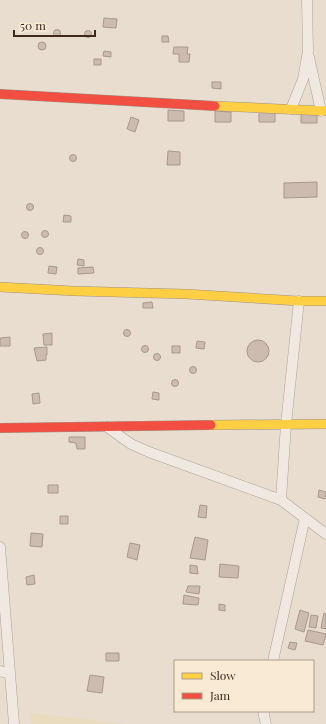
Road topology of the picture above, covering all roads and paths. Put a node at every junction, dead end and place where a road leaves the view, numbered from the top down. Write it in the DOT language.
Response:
graph roads {
  1 [pos="307,0"];
  2 [pos="308,51"];
  3 [pos="0,94"];
  4 [pos="291,109"];
  5 [pos="324,109"];
  6 [pos="0,287"];
  7 [pos="299,301"];
  8 [pos="326,301"];
  9 [pos="286,424"];
  10 [pos="326,424"];
  11 [pos="107,427"];
  12 [pos="0,428"];
  13 [pos="281,500"];
  14 [pos="306,518"];
  15 [pos="326,534"];
  16 [pos="0,547"];
  17 [pos="273,660"];
  18 [pos="0,671"];
  19 [pos="10,674"];
  20 [pos="264,712"];
  21 [pos="14,724"];
  22 [pos="266,724"];
  1 -- 2 [label="street"];
  2 -- 4 [label="street"];
  2 -- 5 [label="street"];
  3 -- 4 [label="street"];
  4 -- 5 [label="street"];
  6 -- 7 [label="street"];
  7 -- 8 [label="street"];
  7 -- 9 [label="street"];
  9 -- 10 [label="street"];
  9 -- 11 [label="street"];
  9 -- 13 [label="street"];
  11 -- 12 [label="street"];
  11 -- 13 [label="street"];
  13 -- 14 [label="street"];
  14 -- 15 [label="street"];
  14 -- 17 [label="street"];
  16 -- 19 [label="street"];
  18 -- 19 [label="street"];
  19 -- 21 [label="street"];
  20 -- 22 [label="street"];
}
